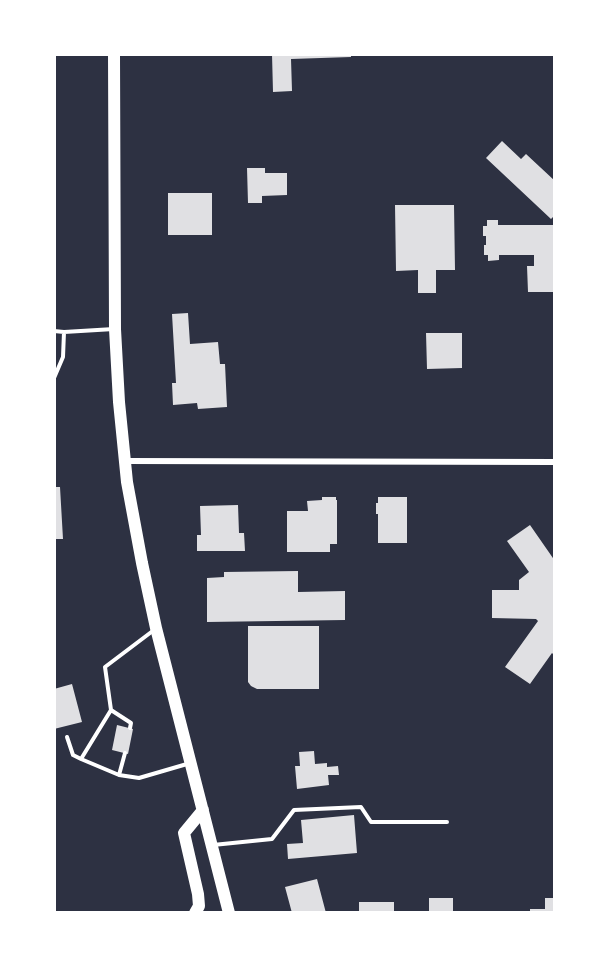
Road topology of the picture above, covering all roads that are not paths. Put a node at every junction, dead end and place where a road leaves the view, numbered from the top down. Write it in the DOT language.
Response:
graph roads {
  1 [pos="114,54"];
  2 [pos="115,329"];
  3 [pos="54,331"];
  4 [pos="64,332"];
  5 [pos="54,378"];
  6 [pos="124,461"];
  7 [pos="555,462"];
  8 [pos="156,628"];
  9 [pos="111,710"];
  10 [pos="130,728"];
  11 [pos="67,737"];
  12 [pos="125,753"];
  13 [pos="81,759"];
  14 [pos="191,763"];
  15 [pos="119,775"];
  16 [pos="203,810"];
  17 [pos="447,822"];
  18 [pos="212,845"];
  19 [pos="195,913"];
  20 [pos="230,913"];
  1 -- 2 [label="main road"];
  2 -- 4 [label="lane"];
  2 -- 6 [label="main road"];
  3 -- 4 [label="lane"];
  4 -- 5 [label="lane"];
  6 -- 7 [label="street"];
  6 -- 8 [label="main road"];
  8 -- 9 [label="lane"];
  8 -- 14 [label="main road"];
  9 -- 10 [label="lane"];
  9 -- 13 [label="lane"];
  11 -- 13 [label="lane"];
  12 -- 15 [label="lane"];
  13 -- 15 [label="lane"];
  14 -- 15 [label="lane"];
  14 -- 16 [label="main road"];
  16 -- 18 [label="main road"];
  16 -- 19 [label="main road"];
  17 -- 18 [label="lane"];
  18 -- 20 [label="main road"];
}
